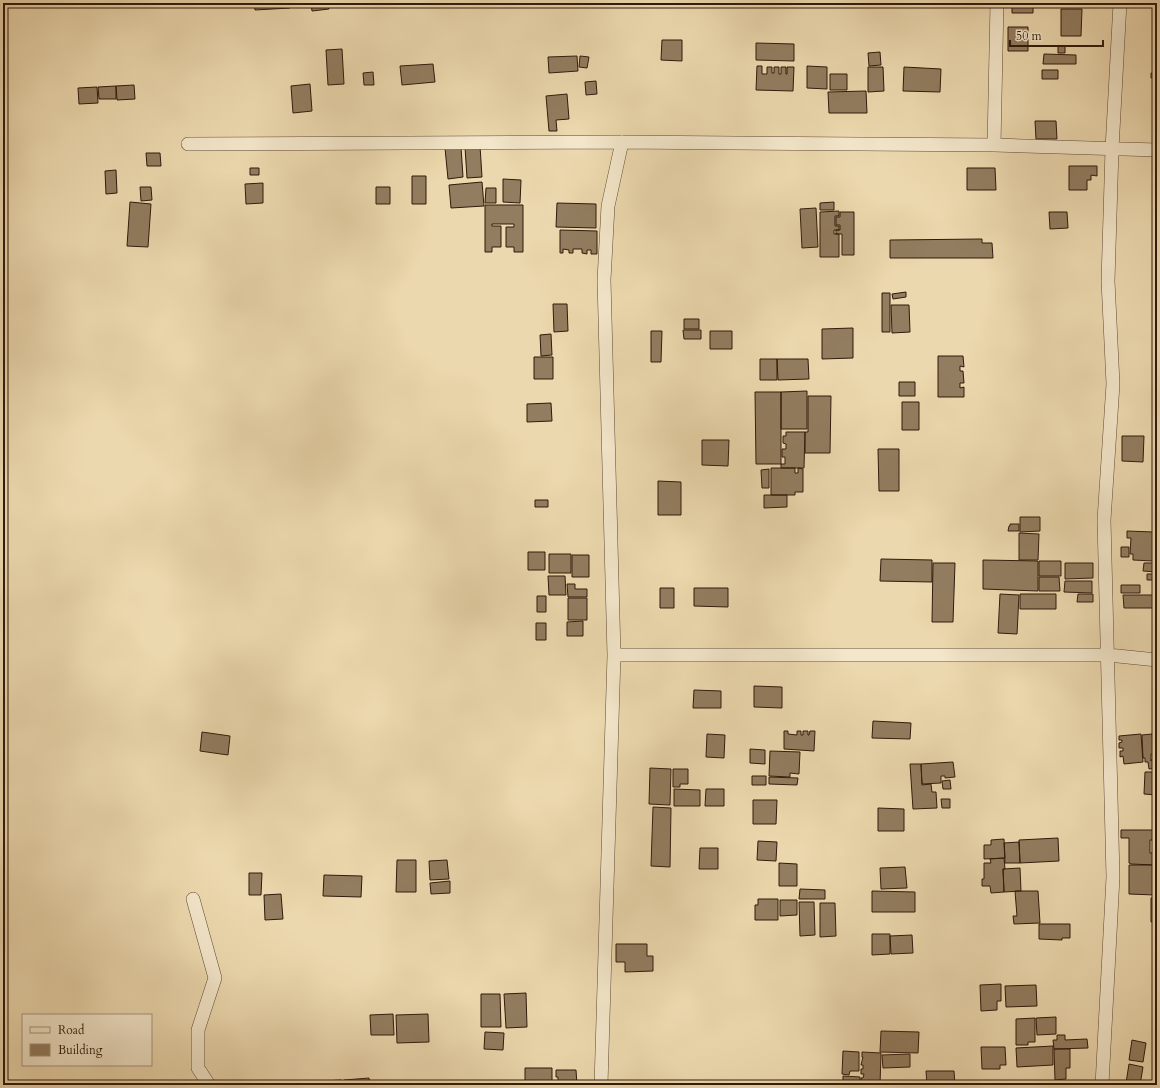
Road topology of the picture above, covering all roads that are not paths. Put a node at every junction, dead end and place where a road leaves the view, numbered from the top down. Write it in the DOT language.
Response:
graph roads {
  1 [pos="997,3"];
  2 [pos="1120,3"];
  3 [pos="622,142"];
  4 [pos="188,144"];
  5 [pos="994,145"];
  6 [pos="1112,149"];
  7 [pos="1157,150"];
  8 [pos="614,654"];
  9 [pos="1108,655"];
  10 [pos="1157,660"];
  11 [pos="193,899"];
  12 [pos="209,1085"];
  13 [pos="600,1085"];
  14 [pos="1102,1085"];
  1 -- 5 [label="street"];
  2 -- 6 [label="street"];
  3 -- 4 [label="street"];
  3 -- 5 [label="street"];
  3 -- 8 [label="street"];
  5 -- 6 [label="street"];
  6 -- 7 [label="street"];
  6 -- 9 [label="street"];
  8 -- 9 [label="street"];
  8 -- 13 [label="street"];
  9 -- 10 [label="street"];
  9 -- 14 [label="street"];
  11 -- 12 [label="street"];
}
